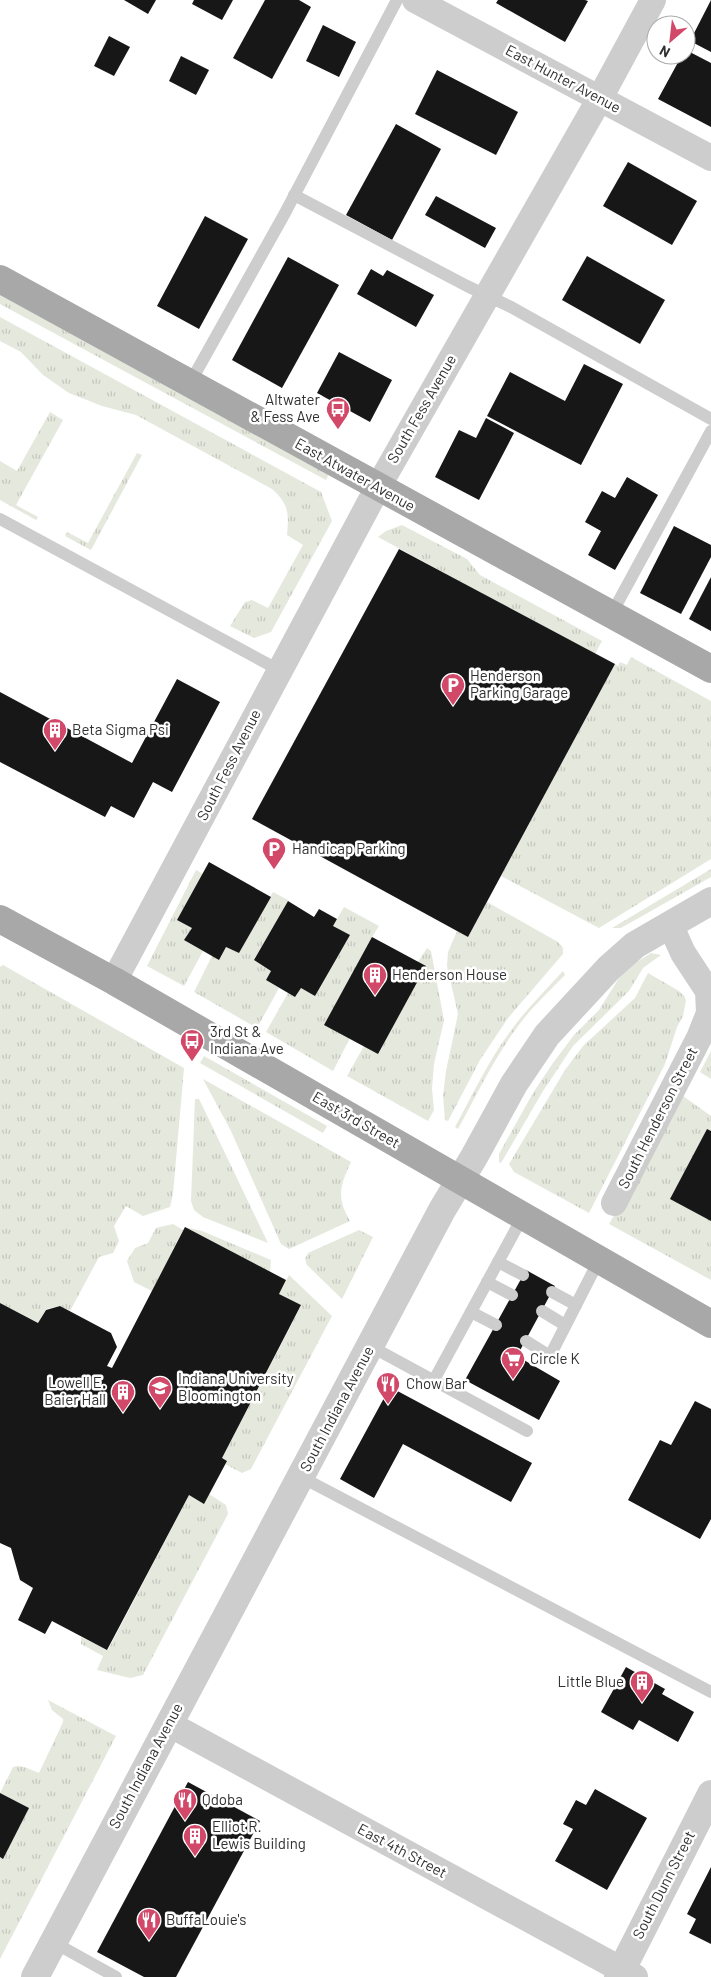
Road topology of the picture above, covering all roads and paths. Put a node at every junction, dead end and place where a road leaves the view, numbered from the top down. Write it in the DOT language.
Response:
graph roads {
  1 [pos="397,0"];
  2 [pos="415,0"];
  3 [pos="653,0"];
  4 [pos="600,98"];
  5 [pos="711,158"];
  6 [pos="294,196"];
  7 [pos="0,279"];
  8 [pos="487,296"];
  9 [pos="190,383"];
  10 [pos="711,419"];
  11 [pos="711,431"];
  12 [pos="378,487"];
  13 [pos="0,519"];
  14 [pos="611,614"];
  15 [pos="711,669"];
  16 [pos="279,670"];
  17 [pos="711,901"];
  18 [pos="0,919"];
  19 [pos="670,924"];
  20 [pos="114,981"];
  21 [pos="460,1180"];
  22 [pos="614,1203"];
  23 [pos="523,1216"];
  24 [pos="599,1260"];
  25 [pos="498,1262"];
  26 [pos="523,1275"];
  27 [pos="488,1282"];
  28 [pos="552,1292"];
  29 [pos="512,1295"];
  30 [pos="576,1305"];
  31 [pos="542,1311"];
  32 [pos="472,1312"];
  33 [pos="711,1324"];
  34 [pos="496,1325"];
  35 [pos="565,1325"];
  36 [pos="526,1340"];
  37 [pos="370,1346"];
  38 [pos="434,1380"];
  39 [pos="527,1430"];
  40 [pos="301,1477"];
  41 [pos="711,1692"];
  42 [pos="169,1724"];
  43 [pos="711,1794"];
  44 [pos="53,1942"];
  45 [pos="625,1975"];
  46 [pos="35,1977"];
  47 [pos="116,1977"];
  1 -- 6 [label="lane"];
  2 -- 4 [label="street, East Hunter Avenue"];
  3 -- 4 [label="street, South Fess Avenue"];
  4 -- 5 [label="street, East Hunter Avenue"];
  4 -- 8 [label="street, South Fess Avenue"];
  6 -- 8 [label="lane"];
  6 -- 9 [label="lane"];
  7 -- 9 [label="main road, East Atwater Avenue"];
  8 -- 10 [label="lane"];
  8 -- 12 [label="street, South Fess Avenue"];
  9 -- 12 [label="main road, East Atwater Avenue"];
  11 -- 14 [label="lane"];
  12 -- 14 [label="main road, East Atwater Avenue"];
  12 -- 16 [label="street, South Fess Avenue"];
  13 -- 16 [label="lane"];
  14 -- 15 [label="main road, East Atwater Avenue"];
  16 -- 20 [label="street, South Fess Avenue"];
  17 -- 19 [label="street, South Indiana Avenue"];
  18 -- 20 [label="main road, East 3rd Street"];
  19 -- 21 [label="street, South Indiana Avenue"];
  19 -- 22 [label="street, South Henderson Street"];
  20 -- 21 [label="main road, East 3rd Street"];
  21 -- 23 [label="main road, East 3rd Street"];
  21 -- 37 [label="street, South Indiana Avenue"];
  23 -- 24 [label="main road, East 3rd Street"];
  23 -- 25 [label="lane"];
  24 -- 30 [label="lane"];
  24 -- 33 [label="main road, East 3rd Street"];
  25 -- 26 [label="lane"];
  25 -- 27 [label="lane"];
  27 -- 29 [label="lane"];
  27 -- 32 [label="lane"];
  28 -- 30 [label="lane"];
  30 -- 35 [label="lane"];
  31 -- 35 [label="lane"];
  32 -- 34 [label="lane"];
  32 -- 38 [label="lane"];
  35 -- 36 [label="lane"];
  37 -- 38 [label="lane"];
  37 -- 40 [label="street, South Indiana Avenue"];
  38 -- 39 [label="lane"];
  40 -- 41 [label="lane"];
  40 -- 42 [label="street, South Indiana Avenue"];
  42 -- 44 [label="street, South Indiana Avenue"];
  42 -- 45 [label="street, East 4th Street"];
  43 -- 45 [label="street, South Dunn Street"];
  44 -- 46 [label="street, South Indiana Avenue"];
  44 -- 47 [label="lane"];
}
